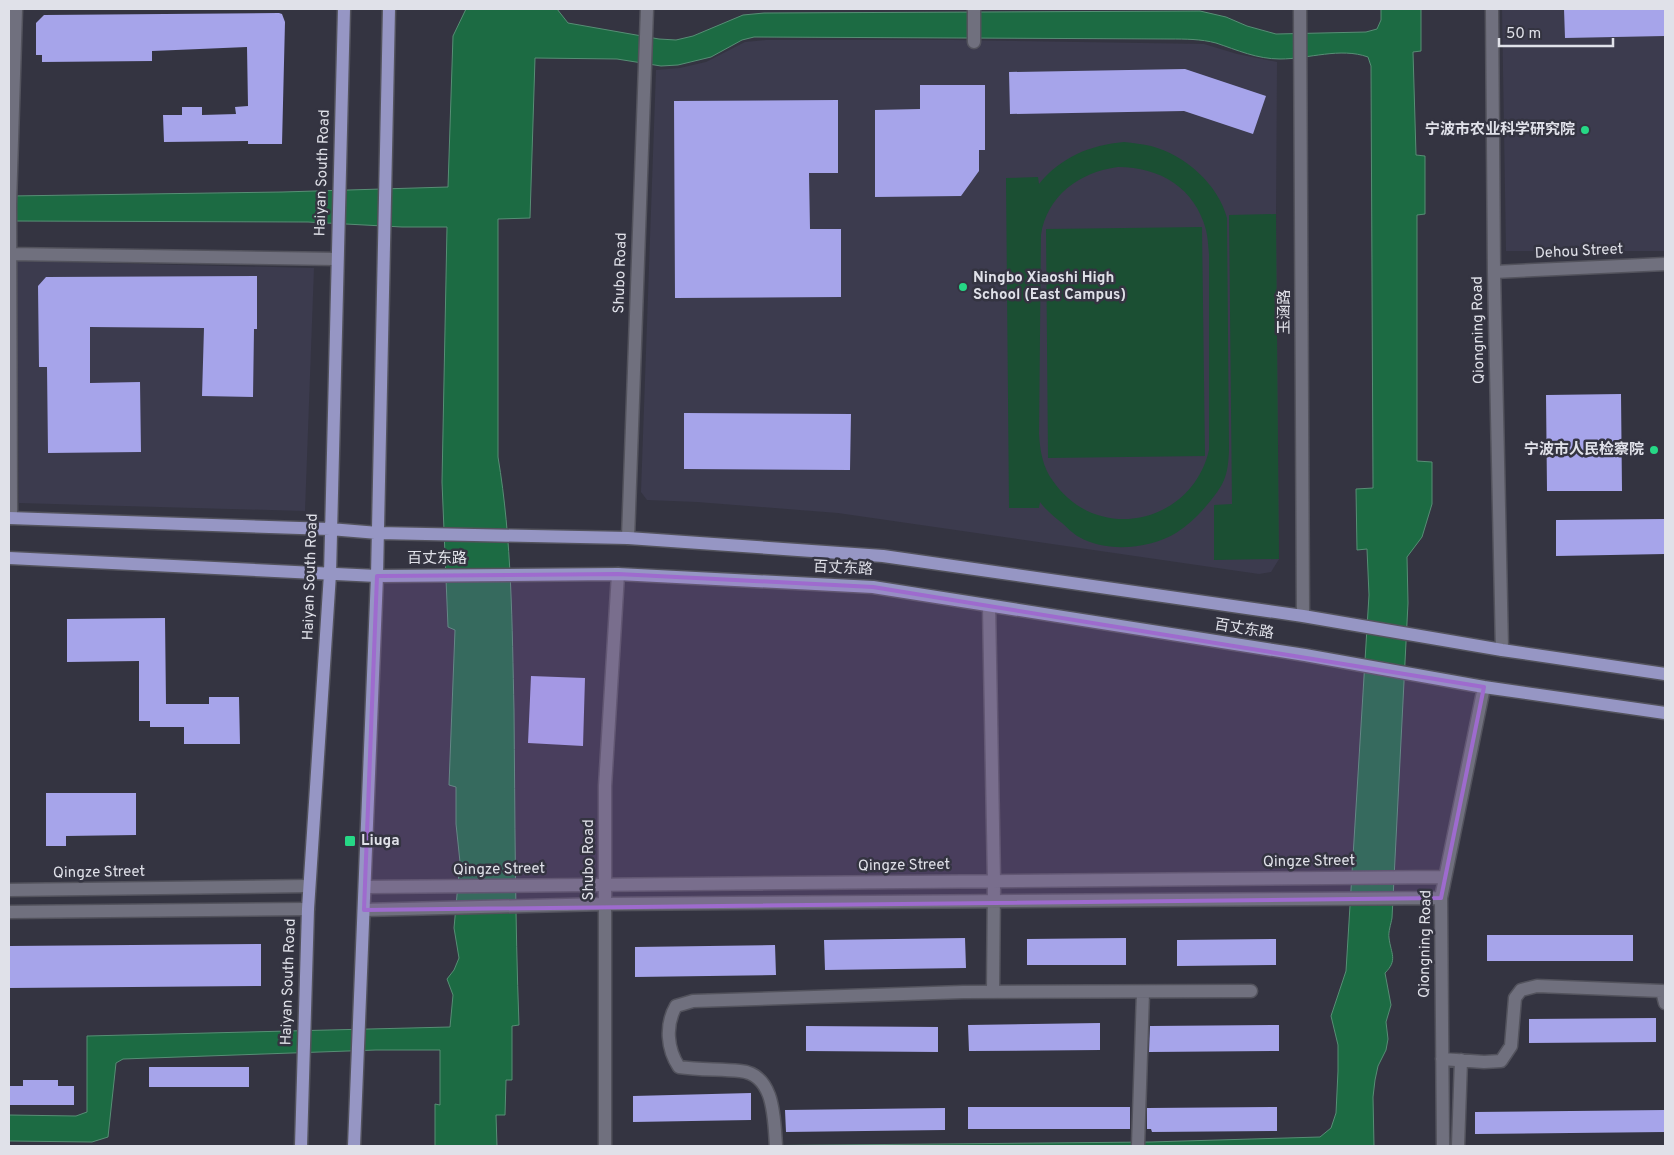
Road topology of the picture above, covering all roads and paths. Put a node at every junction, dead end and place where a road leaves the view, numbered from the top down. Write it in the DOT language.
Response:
graph roads {
  1 [pos="16,9"];
  2 [pos="344,9"];
  3 [pos="389,9"];
  4 [pos="647,9"];
  5 [pos="974,9"];
  6 [pos="1300,9"];
  7 [pos="1492,9"];
  8 [pos="974,42"];
  9 [pos="9,254"];
  10 [pos="337,259"];
  11 [pos="1665,264"];
  12 [pos="1494,272"];
  13 [pos="10,518"];
  14 [pos="330,529"];
  15 [pos="378,532"];
  16 [pos="628,538"];
  17 [pos="9,558"];
  18 [pos="330,574"];
  19 [pos="618,574"];
  20 [pos="377,576"];
  21 [pos="990,606"];
  22 [pos="1304,616"];
  23 [pos="1502,650"];
  24 [pos="1665,674"];
  25 [pos="1484,687"];
  26 [pos="1665,713"];
  27 [pos="1444,877"];
  28 [pos="994,882"];
  29 [pos="605,885"];
  30 [pos="309,886"];
  31 [pos="364,887"];
  32 [pos="9,890"];
  33 [pos="1440,898"];
  34 [pos="994,901"];
  35 [pos="605,904"];
  36 [pos="308,909"];
  37 [pos="364,910"];
  38 [pos="9,912"];
  39 [pos="1250,991"];
  40 [pos="1664,991"];
  41 [pos="993,992"];
  42 [pos="1143,992"];
  43 [pos="1665,1003"];
  44 [pos="1442,1059"];
  45 [pos="1461,1060"];
  46 [pos="301,1146"];
  47 [pos="354,1146"];
  48 [pos="605,1146"];
  49 [pos="776,1146"];
  50 [pos="1138,1146"];
  51 [pos="1443,1146"];
  52 [pos="1458,1146"];
  1 -- 9 [label="street"];
  2 -- 10 [label="main road, Haiyan South Road"];
  3 -- 15 [label="main road"];
  4 -- 16 [label="street, Shubo Road"];
  5 -- 8 [label="street"];
  6 -- 22 [label="street, 玉涵路"];
  7 -- 12 [label="street, Qiongning Road"];
  9 -- 10 [label="street"];
  9 -- 13 [label="street"];
  10 -- 14 [label="main road, Haiyan South Road"];
  11 -- 12 [label="street, Dehou Street"];
  12 -- 23 [label="street, Qiongning Road"];
  13 -- 14 [label="main road, 百丈东路"];
  14 -- 15 [label="main road, 百丈东路"];
  14 -- 18 [label="main road, Haiyan South Road"];
  15 -- 16 [label="main road, 百丈东路"];
  15 -- 20 [label="main road"];
  16 -- 22 [label="main road, 百丈东路"];
  17 -- 18 [label="main road, 百丈东路"];
  18 -- 20 [label="main road, 百丈东路"];
  18 -- 30 [label="main road, Haiyan South Road"];
  19 -- 20 [label="main road, 百丈东路"];
  19 -- 21 [label="main road, 百丈东路"];
  19 -- 29 [label="street, Shubo Road"];
  20 -- 31 [label="main road"];
  21 -- 25 [label="main road, 百丈东路"];
  21 -- 28 [label="street"];
  22 -- 23 [label="main road, 百丈东路"];
  23 -- 24 [label="main road, 百丈东路"];
  25 -- 26 [label="main road, 百丈东路"];
  25 -- 27 [label="street, Qiongning Road"];
  27 -- 28 [label="street, Qingze Street"];
  27 -- 33 [label="street, Qiongning Road"];
  28 -- 29 [label="street, Qingze Street"];
  28 -- 34 [label="street"];
  29 -- 31 [label="street, Qingze Street"];
  29 -- 35 [label="street, Shubo Road"];
  30 -- 32 [label="street, Qingze Street"];
  30 -- 36 [label="main road, Haiyan South Road"];
  31 -- 37 [label="main road"];
  33 -- 34 [label="street"];
  33 -- 44 [label="street, Qiongning Road"];
  34 -- 35 [label="street"];
  34 -- 41 [label="street"];
  35 -- 37 [label="street"];
  35 -- 48 [label="street, Shubo Road"];
  36 -- 38 [label="street"];
  36 -- 46 [label="main road, Haiyan South Road"];
  37 -- 47 [label="main road"];
  39 -- 42 [label="street"];
  40 -- 43 [label="street"];
  40 -- 45 [label="street"];
  41 -- 42 [label="street"];
  41 -- 49 [label="street"];
  42 -- 50 [label="street"];
  44 -- 45 [label="street"];
  44 -- 51 [label="street, Qiongning Road"];
  45 -- 52 [label="street"];
}
